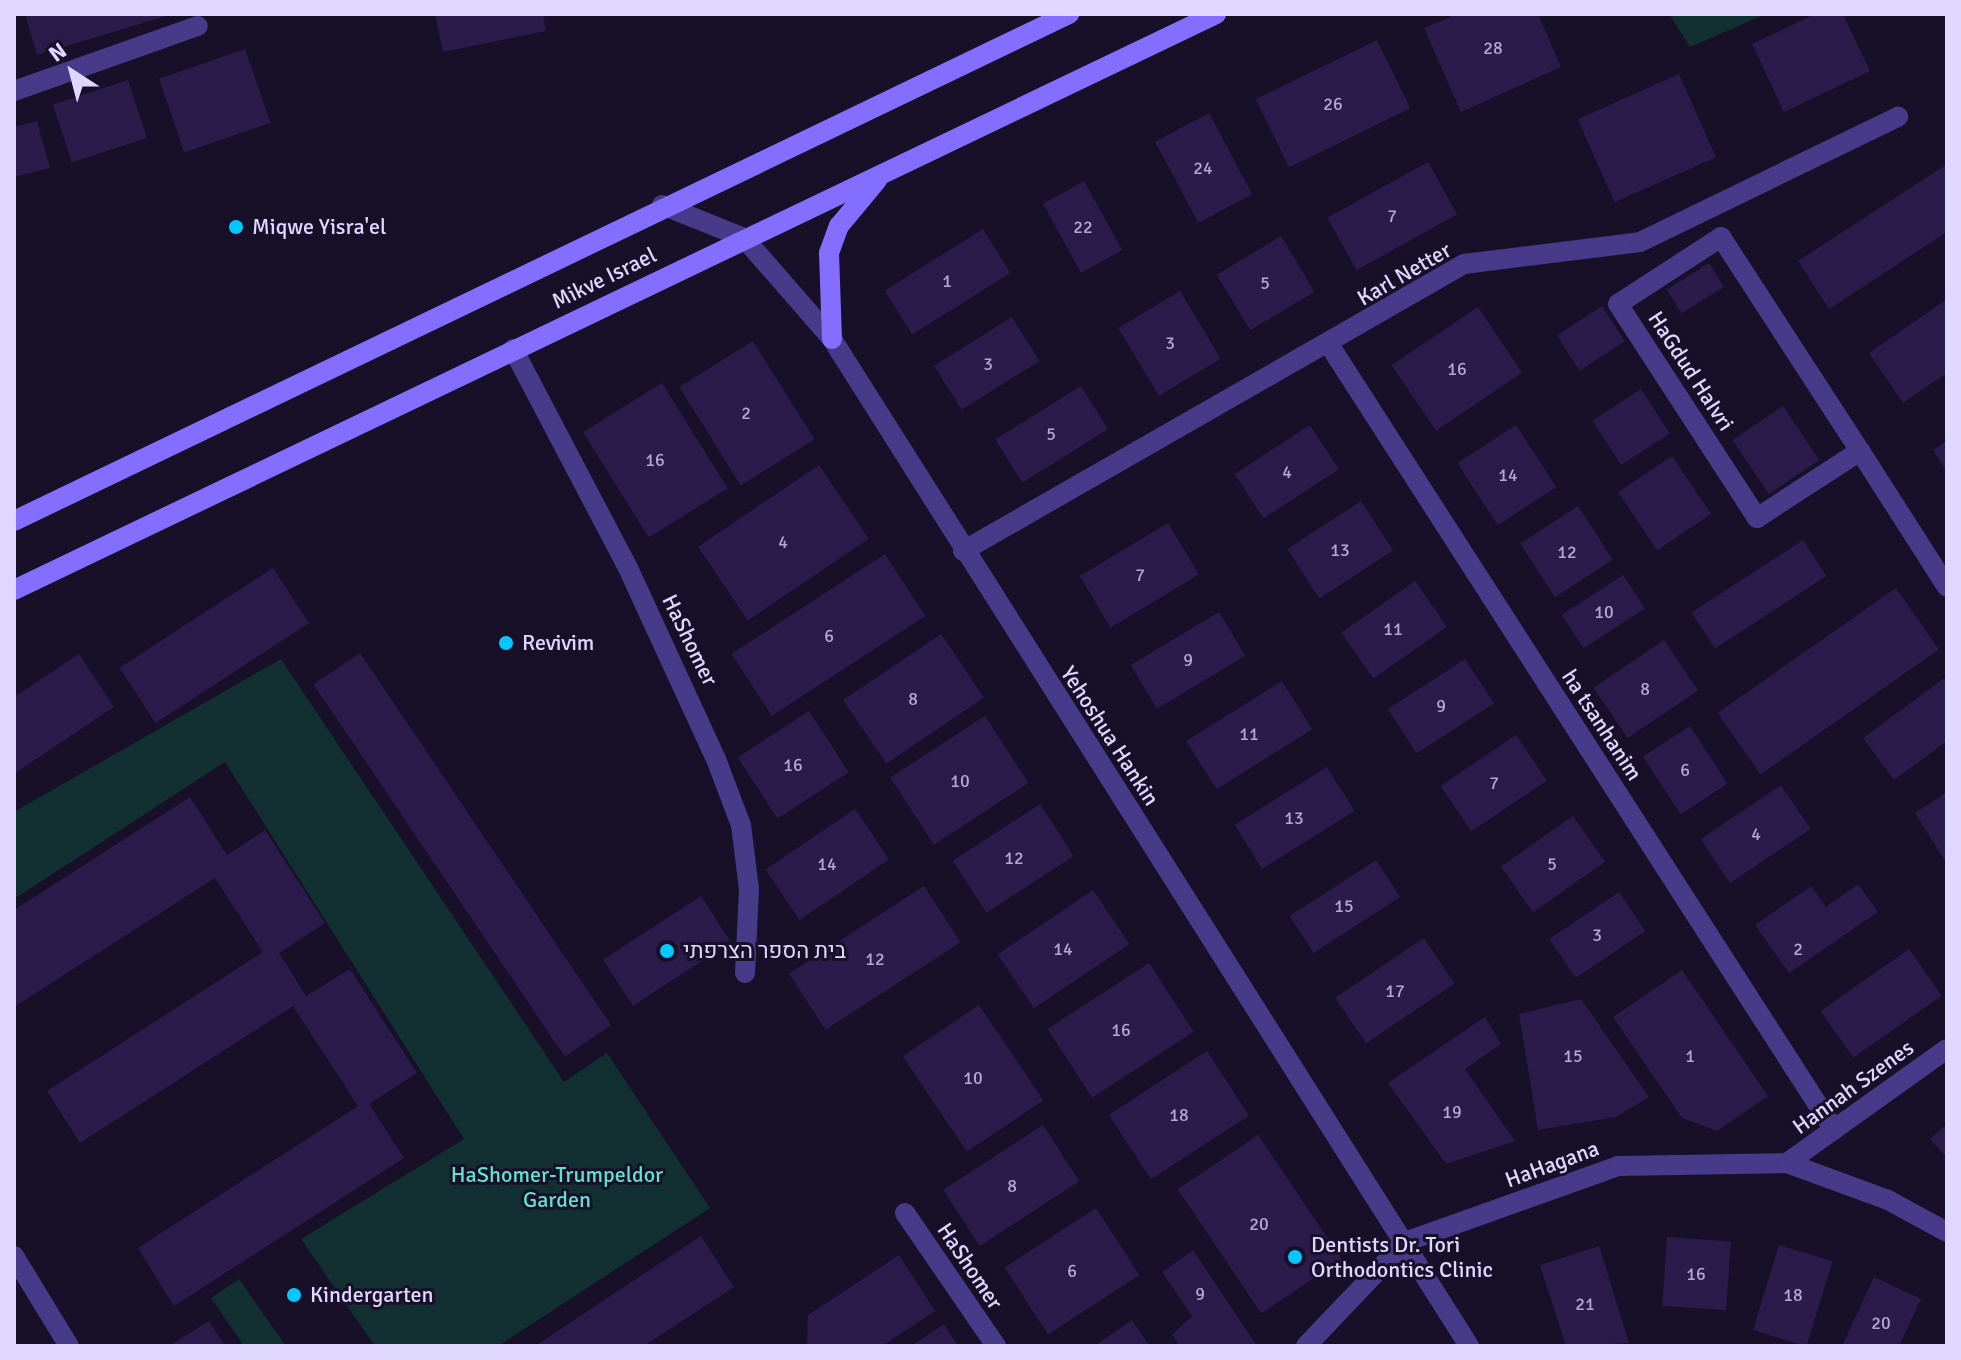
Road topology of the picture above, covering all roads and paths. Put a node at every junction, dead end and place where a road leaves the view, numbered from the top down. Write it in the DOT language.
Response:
graph roads {
  1 [pos="1069,14"];
  2 [pos="1216,14"];
  3 [pos="198,26"];
  4 [pos="14,91"];
  5 [pos="1898,117"];
  6 [pos="885,172"];
  7 [pos="662,205"];
  8 [pos="744,238"];
  9 [pos="832,339"];
  10 [pos="1330,346"];
  11 [pos="513,349"];
  12 [pos="1860,451"];
  13 [pos="14,521"];
  14 [pos="963,551"];
  15 [pos="1947,587"];
  16 [pos="14,590"];
  17 [pos="745,973"];
  18 [pos="1947,1049"];
  19 [pos="1834,1130"];
  20 [pos="1787,1163"];
  21 [pos="905,1213"];
  22 [pos="1947,1232"];
  23 [pos="1405,1242"];
  24 [pos="14,1256"];
  25 [pos="69,1346"];
  26 [pos="996,1346"];
  27 [pos="1306,1346"];
  28 [pos="1469,1346"];
  1 -- 7 [label="main road, Mikve Israel"];
  2 -- 6 [label="main road, Mikve Israel"];
  3 -- 4 [label="street"];
  5 -- 10 [label="street, Karl Netter"];
  6 -- 8 [label="main road, Mikve Israel"];
  6 -- 9 [label="main road"];
  7 -- 8 [label="street, Yehoshua Hankin"];
  7 -- 13 [label="main road, Mikve Israel"];
  8 -- 9 [label="street, Yehoshua Hankin"];
  8 -- 11 [label="main road, Mikve Israel"];
  9 -- 14 [label="street, Yehoshua Hankin"];
  10 -- 14 [label="street, Karl Netter"];
  10 -- 19 [label="street, ha tsanhanim"];
  11 -- 16 [label="main road, Mikve Israel"];
  11 -- 17 [label="street, HaShomer"];
  12 -- 12 [label="street, HaGdud HaIvri"];
  12 -- 15 [label="street, HaGdud HaIvri"];
  14 -- 23 [label="street, Yehoshua Hankin"];
  18 -- 19 [label="street, Hannah Szenes"];
  19 -- 20 [label="street, Hannah Szenes"];
  20 -- 22 [label="street, HaHagana"];
  20 -- 23 [label="street, HaHagana"];
  21 -- 26 [label="street, HaShomer"];
  23 -- 27 [label="street, HaHagana"];
  23 -- 28 [label="street, Yehoshua Hankin"];
  24 -- 25 [label="street"];
}
